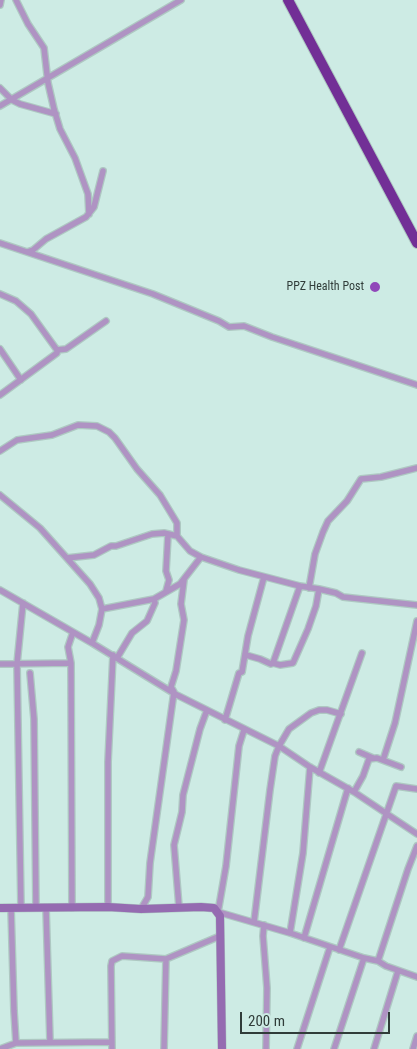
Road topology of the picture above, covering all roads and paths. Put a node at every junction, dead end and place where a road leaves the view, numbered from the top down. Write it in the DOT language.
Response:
graph roads {
  1 [pos="1,0"];
  2 [pos="16,0"];
  3 [pos="181,0"];
  4 [pos="288,0"];
  5 [pos="0,6"];
  6 [pos="47,78"];
  7 [pos="0,88"];
  8 [pos="11,99"];
  9 [pos="0,106"];
  10 [pos="56,114"];
  11 [pos="103,171"];
  12 [pos="89,214"];
  13 [pos="0,243"];
  14 [pos="417,243"];
  15 [pos="27,252"];
  16 [pos="0,294"];
  17 [pos="106,321"];
  18 [pos="0,349"];
  19 [pos="57,350"];
  20 [pos="21,380"];
  21 [pos="417,385"];
  22 [pos="0,395"];
  23 [pos="0,451"];
  24 [pos="417,468"];
  25 [pos="0,495"];
  26 [pos="168,534"];
  27 [pos="177,536"];
  28 [pos="201,557"];
  29 [pos="67,558"];
  30 [pos="264,577"];
  31 [pos="184,580"];
  32 [pos="300,586"];
  33 [pos="309,588"];
  34 [pos="319,589"];
  35 [pos="0,590"];
  36 [pos="166,591"];
  37 [pos="154,599"];
  38 [pos="23,603"];
  39 [pos="417,605"];
  40 [pos="102,609"];
  41 [pos="417,622"];
  42 [pos="73,632"];
  43 [pos="92,643"];
  44 [pos="362,653"];
  45 [pos="246,655"];
  46 [pos="115,656"];
  47 [pos="71,663"];
  48 [pos="273,663"];
  49 [pos="0,664"];
  50 [pos="17,664"];
  51 [pos="30,673"];
  52 [pos="174,693"];
  53 [pos="207,710"];
  54 [pos="341,714"];
  55 [pos="225,720"];
  56 [pos="244,730"];
  57 [pos="279,746"];
  58 [pos="359,752"];
  59 [pos="373,758"];
  60 [pos="382,760"];
  61 [pos="310,767"];
  62 [pos="400,767"];
  63 [pos="319,773"];
  64 [pos="417,789"];
  65 [pos="351,790"];
  66 [pos="386,814"];
  67 [pos="417,834"];
  68 [pos="417,846"];
  69 [pos="108,907"];
  70 [pos="178,907"];
  71 [pos="0,908"];
  72 [pos="11,908"];
  73 [pos="21,908"];
  74 [pos="36,908"];
  75 [pos="46,908"];
  76 [pos="72,908"];
  77 [pos="141,909"];
  78 [pos="218,912"];
  79 [pos="254,922"];
  80 [pos="264,925"];
  81 [pos="290,933"];
  82 [pos="220,936"];
  83 [pos="304,938"];
  84 [pos="330,947"];
  85 [pos="339,950"];
  86 [pos="364,958"];
  87 [pos="166,959"];
  88 [pos="378,961"];
  89 [pos="398,971"];
  90 [pos="417,977"];
  91 [pos="417,1036"];
  92 [pos="50,1042"];
  93 [pos="57,1042"];
  94 [pos="112,1042"];
  95 [pos="16,1043"];
  96 [pos="0,1049"];
  97 [pos="57,1049"];
  98 [pos="112,1049"];
  99 [pos="164,1049"];
  100 [pos="222,1049"];
  101 [pos="266,1049"];
  102 [pos="297,1049"];
  103 [pos="334,1049"];
  104 [pos="374,1049"];
  105 [pos="413,1049"];
  1 -- 5 [label="street"];
  2 -- 6 [label="street"];
  3 -- 6 [label="street"];
  4 -- 14 [label="highway"];
  6 -- 8 [label="street"];
  6 -- 10 [label="street"];
  7 -- 8 [label="street"];
  8 -- 9 [label="street"];
  8 -- 10 [label="street"];
  10 -- 12 [label="street"];
  11 -- 12 [label="street"];
  12 -- 15 [label="street"];
  13 -- 15 [label="street"];
  15 -- 21 [label="street"];
  16 -- 19 [label="street"];
  17 -- 19 [label="street"];
  18 -- 20 [label="street"];
  19 -- 20 [label="street"];
  20 -- 22 [label="street"];
  23 -- 27 [label="street"];
  24 -- 33 [label="street"];
  25 -- 29 [label="street"];
  26 -- 27 [label="street"];
  26 -- 29 [label="street"];
  26 -- 36 [label="street"];
  27 -- 28 [label="street"];
  28 -- 30 [label="street"];
  28 -- 31 [label="street"];
  29 -- 40 [label="street"];
  30 -- 32 [label="street"];
  30 -- 45 [label="street"];
  31 -- 36 [label="street"];
  31 -- 52 [label="street"];
  32 -- 33 [label="street"];
  32 -- 48 [label="street"];
  33 -- 34 [label="street"];
  34 -- 39 [label="street"];
  34 -- 48 [label="street"];
  35 -- 38 [label="street"];
  36 -- 37 [label="street"];
  37 -- 40 [label="street"];
  37 -- 46 [label="street"];
  38 -- 42 [label="street"];
  38 -- 50 [label="street"];
  40 -- 43 [label="street"];
  41 -- 60 [label="street"];
  42 -- 43 [label="street"];
  42 -- 47 [label="street"];
  43 -- 46 [label="street"];
  44 -- 54 [label="street"];
  45 -- 48 [label="street"];
  45 -- 55 [label="street"];
  46 -- 52 [label="street"];
  46 -- 69 [label="street"];
  47 -- 50 [label="street"];
  47 -- 76 [label="street"];
  49 -- 50 [label="street"];
  50 -- 73 [label="street"];
  51 -- 74 [label="street"];
  52 -- 53 [label="street"];
  52 -- 77 [label="street"];
  53 -- 55 [label="street"];
  53 -- 70 [label="street"];
  54 -- 57 [label="street"];
  54 -- 63 [label="street"];
  55 -- 56 [label="street"];
  56 -- 57 [label="street"];
  56 -- 78 [label="street"];
  57 -- 61 [label="street"];
  57 -- 79 [label="street"];
  58 -- 59 [label="street"];
  59 -- 60 [label="street"];
  59 -- 65 [label="street"];
  60 -- 62 [label="street"];
  61 -- 63 [label="street"];
  61 -- 81 [label="street"];
  63 -- 65 [label="street"];
  64 -- 66 [label="street"];
  65 -- 66 [label="street"];
  65 -- 83 [label="street"];
  66 -- 67 [label="street"];
  66 -- 85 [label="street"];
  68 -- 88 [label="street"];
  69 -- 76 [label="street"];
  69 -- 77 [label="street"];
  70 -- 77 [label="street"];
  70 -- 78 [label="street"];
  71 -- 72 [label="street"];
  72 -- 73 [label="street"];
  72 -- 95 [label="street"];
  73 -- 74 [label="street"];
  74 -- 75 [label="street"];
  75 -- 76 [label="street"];
  75 -- 92 [label="street"];
  78 -- 79 [label="street"];
  78 -- 82 [label="street"];
  79 -- 80 [label="street"];
  80 -- 81 [label="street"];
  80 -- 101 [label="street"];
  81 -- 83 [label="street"];
  82 -- 87 [label="street"];
  82 -- 100 [label="street"];
  83 -- 84 [label="street"];
  84 -- 85 [label="street"];
  84 -- 102 [label="street"];
  85 -- 86 [label="street"];
  86 -- 88 [label="street"];
  86 -- 103 [label="street"];
  87 -- 94 [label="street"];
  87 -- 99 [label="street"];
  88 -- 89 [label="street"];
  89 -- 90 [label="street"];
  89 -- 104 [label="street"];
  91 -- 105 [label="street"];
  92 -- 93 [label="street"];
  92 -- 95 [label="street"];
  93 -- 94 [label="street"];
  93 -- 97 [label="street"];
  94 -- 98 [label="street"];
  95 -- 96 [label="street"];
}
